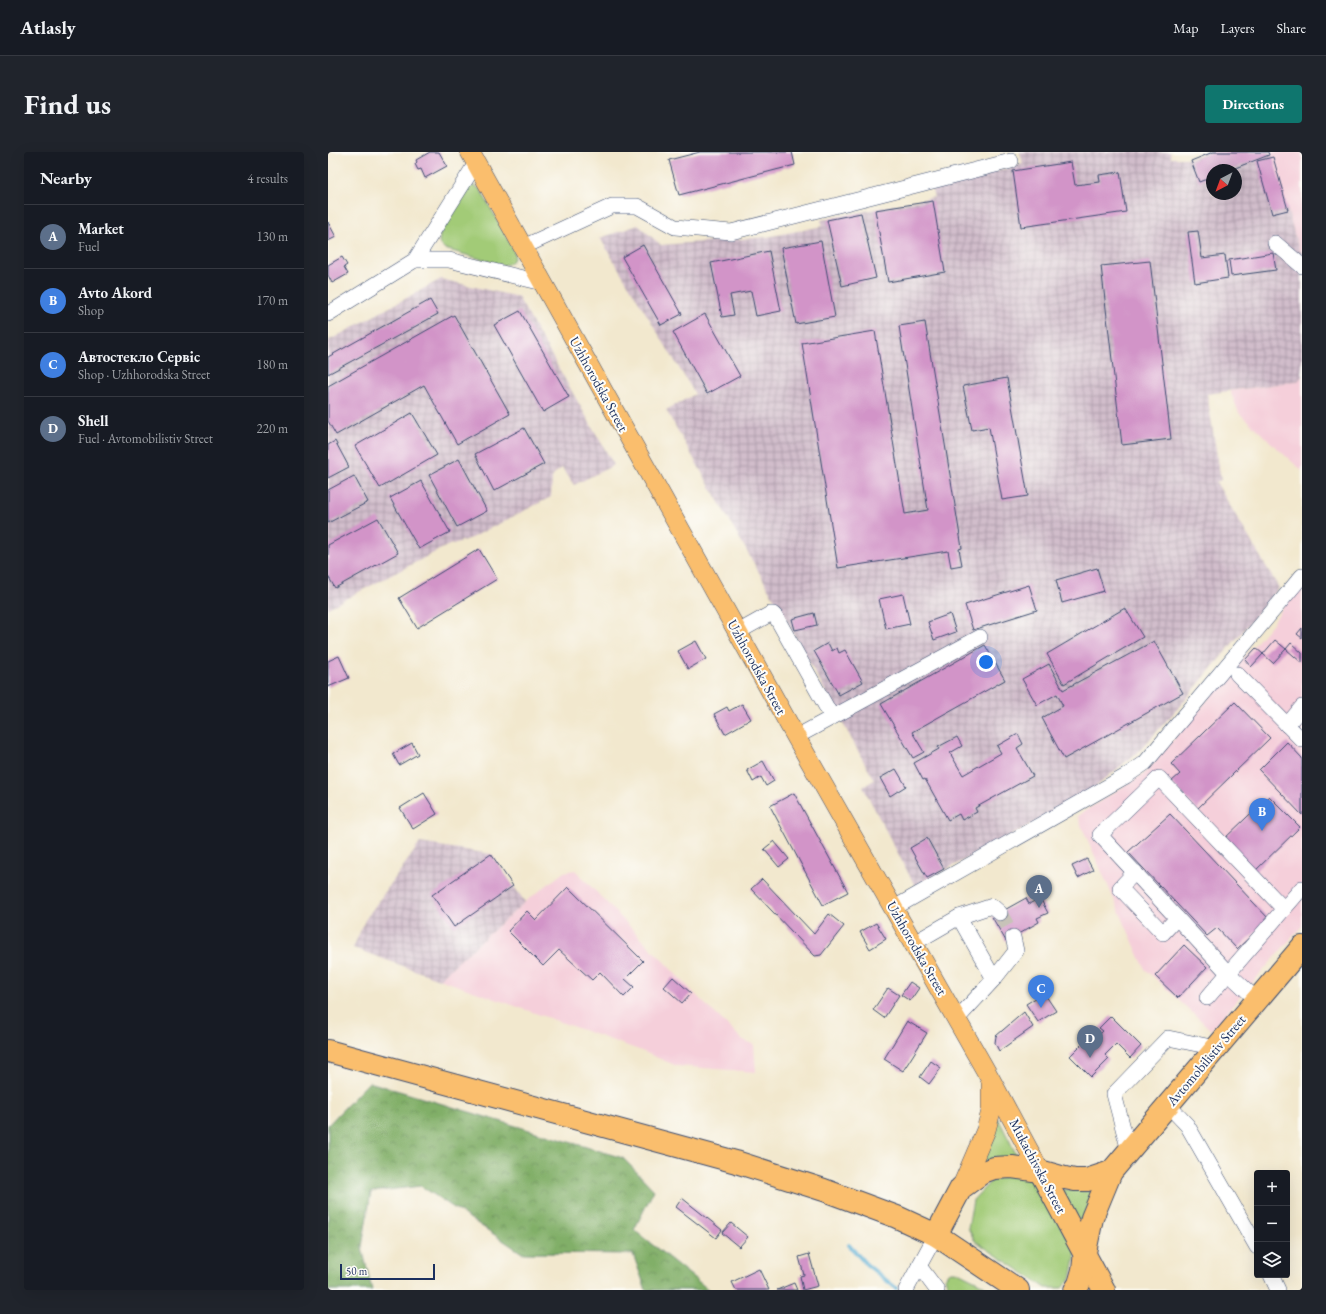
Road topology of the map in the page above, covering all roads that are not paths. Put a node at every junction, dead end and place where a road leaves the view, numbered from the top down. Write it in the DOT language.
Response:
graph roads {
  1 [pos="473,157"];
  2 [pos="1011,161"];
  3 [pos="1275,243"];
  4 [pos="523,247"];
  5 [pos="415,260"];
  6 [pos="1302,266"];
  7 [pos="543,283"];
  8 [pos="330,309"];
  9 [pos="1302,576"];
  10 [pos="738,632"];
  11 [pos="980,637"];
  12 [pos="1237,674"];
  13 [pos="1302,707"];
  14 [pos="832,718"];
  15 [pos="1287,725"];
  16 [pos="796,737"];
  17 [pos="1302,740"];
  18 [pos="1135,872"];
  19 [pos="1302,888"];
  20 [pos="894,908"];
  21 [pos="1284,909"];
  22 [pos="1000,913"];
  23 [pos="959,917"];
  24 [pos="1177,918"];
  25 [pos="1013,937"];
  26 [pos="914,943"];
  27 [pos="1302,947"];
  28 [pos="1228,973"];
  29 [pos="994,979"];
  30 [pos="1207,998"];
  31 [pos="1257,1000"];
  32 [pos="957,1020"];
  33 [pos="1216,1048"];
  34 [pos="328,1051"];
  35 [pos="991,1080"];
  36 [pos="1168,1105"];
  37 [pos="1129,1151"];
  38 [pos="1040,1171"];
  39 [pos="1110,1172"];
  40 [pos="961,1188"];
  41 [pos="936,1235"];
  42 [pos="1254,1243"];
  43 [pos="1085,1252"];
  44 [pos="919,1266"];
  45 [pos="1272,1278"];
  46 [pos="906,1290"];
  47 [pos="937,1290"];
  48 [pos="1018,1290"];
  49 [pos="1075,1290"];
  50 [pos="1104,1290"];
  51 [pos="1278,1290"];
  1 -- 4 [label="main road, Uzhhorodska Street"];
  1 -- 5 [label="street"];
  2 -- 4 [label="street"];
  3 -- 6 [label="street"];
  4 -- 7 [label="main road, Uzhhorodska Street"];
  5 -- 7 [label="street"];
  5 -- 8 [label="street"];
  7 -- 10 [label="main road, Uzhhorodska Street"];
  9 -- 20 [label="street"];
  10 -- 14 [label="street"];
  10 -- 16 [label="main road, Uzhhorodska Street"];
  11 -- 14 [label="street"];
  12 -- 15 [label="street"];
  13 -- 15 [label="street"];
  14 -- 16 [label="street"];
  15 -- 17 [label="street"];
  16 -- 20 [label="main road, Uzhhorodska Street"];
  18 -- 21 [label="street"];
  18 -- 24 [label="street"];
  18 -- 24 [label="street"];
  19 -- 21 [label="street"];
  20 -- 26 [label="main road, Uzhhorodska Street"];
  21 -- 28 [label="street"];
  22 -- 23 [label="street"];
  23 -- 26 [label="street"];
  23 -- 29 [label="street"];
  24 -- 28 [label="street"];
  25 -- 29 [label="street"];
  26 -- 32 [label="main road, Uzhhorodska Street"];
  27 -- 31 [label="highway, Avtomobilistiv Street"];
  28 -- 30 [label="street"];
  28 -- 31 [label="street"];
  29 -- 32 [label="street"];
  31 -- 33 [label="highway, Avtomobilistiv Street"];
  32 -- 35 [label="main road, Uzhhorodska Street"];
  33 -- 36 [label="highway, Avtomobilistiv Street"];
  33 -- 37 [label="street"];
  34 -- 41 [label="highway"];
  35 -- 38 [label="main road, Mukachivska Street"];
  35 -- 40 [label="main road, Uzhhorodska Street"];
  36 -- 37 [label="highway, Avtomobilistiv Street"];
  36 -- 42 [label="street"];
  37 -- 39 [label="highway, Avtomobilistiv Street"];
  38 -- 39 [label="highway, Avtomobilistiv Street"];
  38 -- 40 [label="highway, Avtomobilistiv Street"];
  38 -- 43 [label="highway, Mukachivska Street"];
  39 -- 43 [label="highway, Avtomobilistiv Street"];
  40 -- 41 [label="highway"];
  41 -- 44 [label="street"];
  41 -- 48 [label="highway"];
  43 -- 49 [label="highway, Avtomobilistiv Street"];
  43 -- 50 [label="highway, Mukachivska Street"];
  44 -- 46 [label="street"];
  44 -- 47 [label="street"];
  45 -- 51 [label="street"];
}
